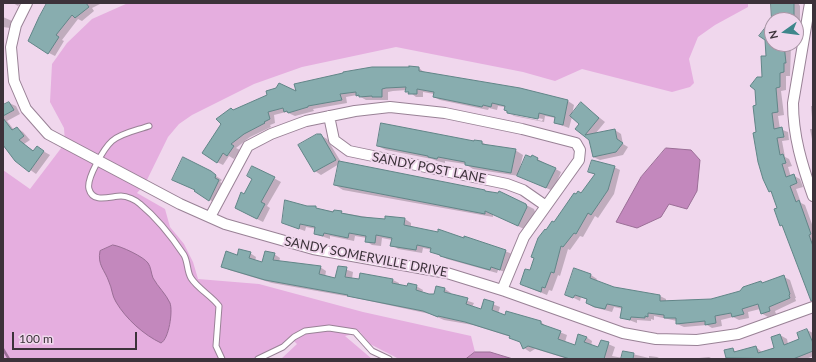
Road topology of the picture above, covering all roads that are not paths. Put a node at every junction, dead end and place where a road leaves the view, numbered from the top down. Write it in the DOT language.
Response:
graph roads {
  1 [pos="27,3"];
  2 [pos="810,3"];
  3 [pos="329,116"];
  4 [pos="149,126"];
  5 [pos="98,161"];
  6 [pos="813,196"];
  7 [pos="546,206"];
  8 [pos="210,217"];
  9 [pos="502,290"];
  10 [pos="813,308"];
  11 [pos="222,359"];
  12 [pos="258,359"];
  13 [pos="389,359"];
  1 -- 5 [label="street, SANDY SOMERVILLE DRIVE"];
  2 -- 6 [label="street"];
  3 -- 7 [label="street, SANDY POST LANE"];
  3 -- 7 [label="street"];
  3 -- 8 [label="street"];
  4 -- 5 [label="lane"];
  5 -- 8 [label="street, SANDY SOMERVILLE DRIVE"];
  5 -- 11 [label="lane"];
  7 -- 9 [label="street"];
  8 -- 9 [label="street, SANDY SOMERVILLE DRIVE"];
  9 -- 10 [label="street, SANDY SOMERVILLE DRIVE"];
  12 -- 13 [label="lane"];
}
